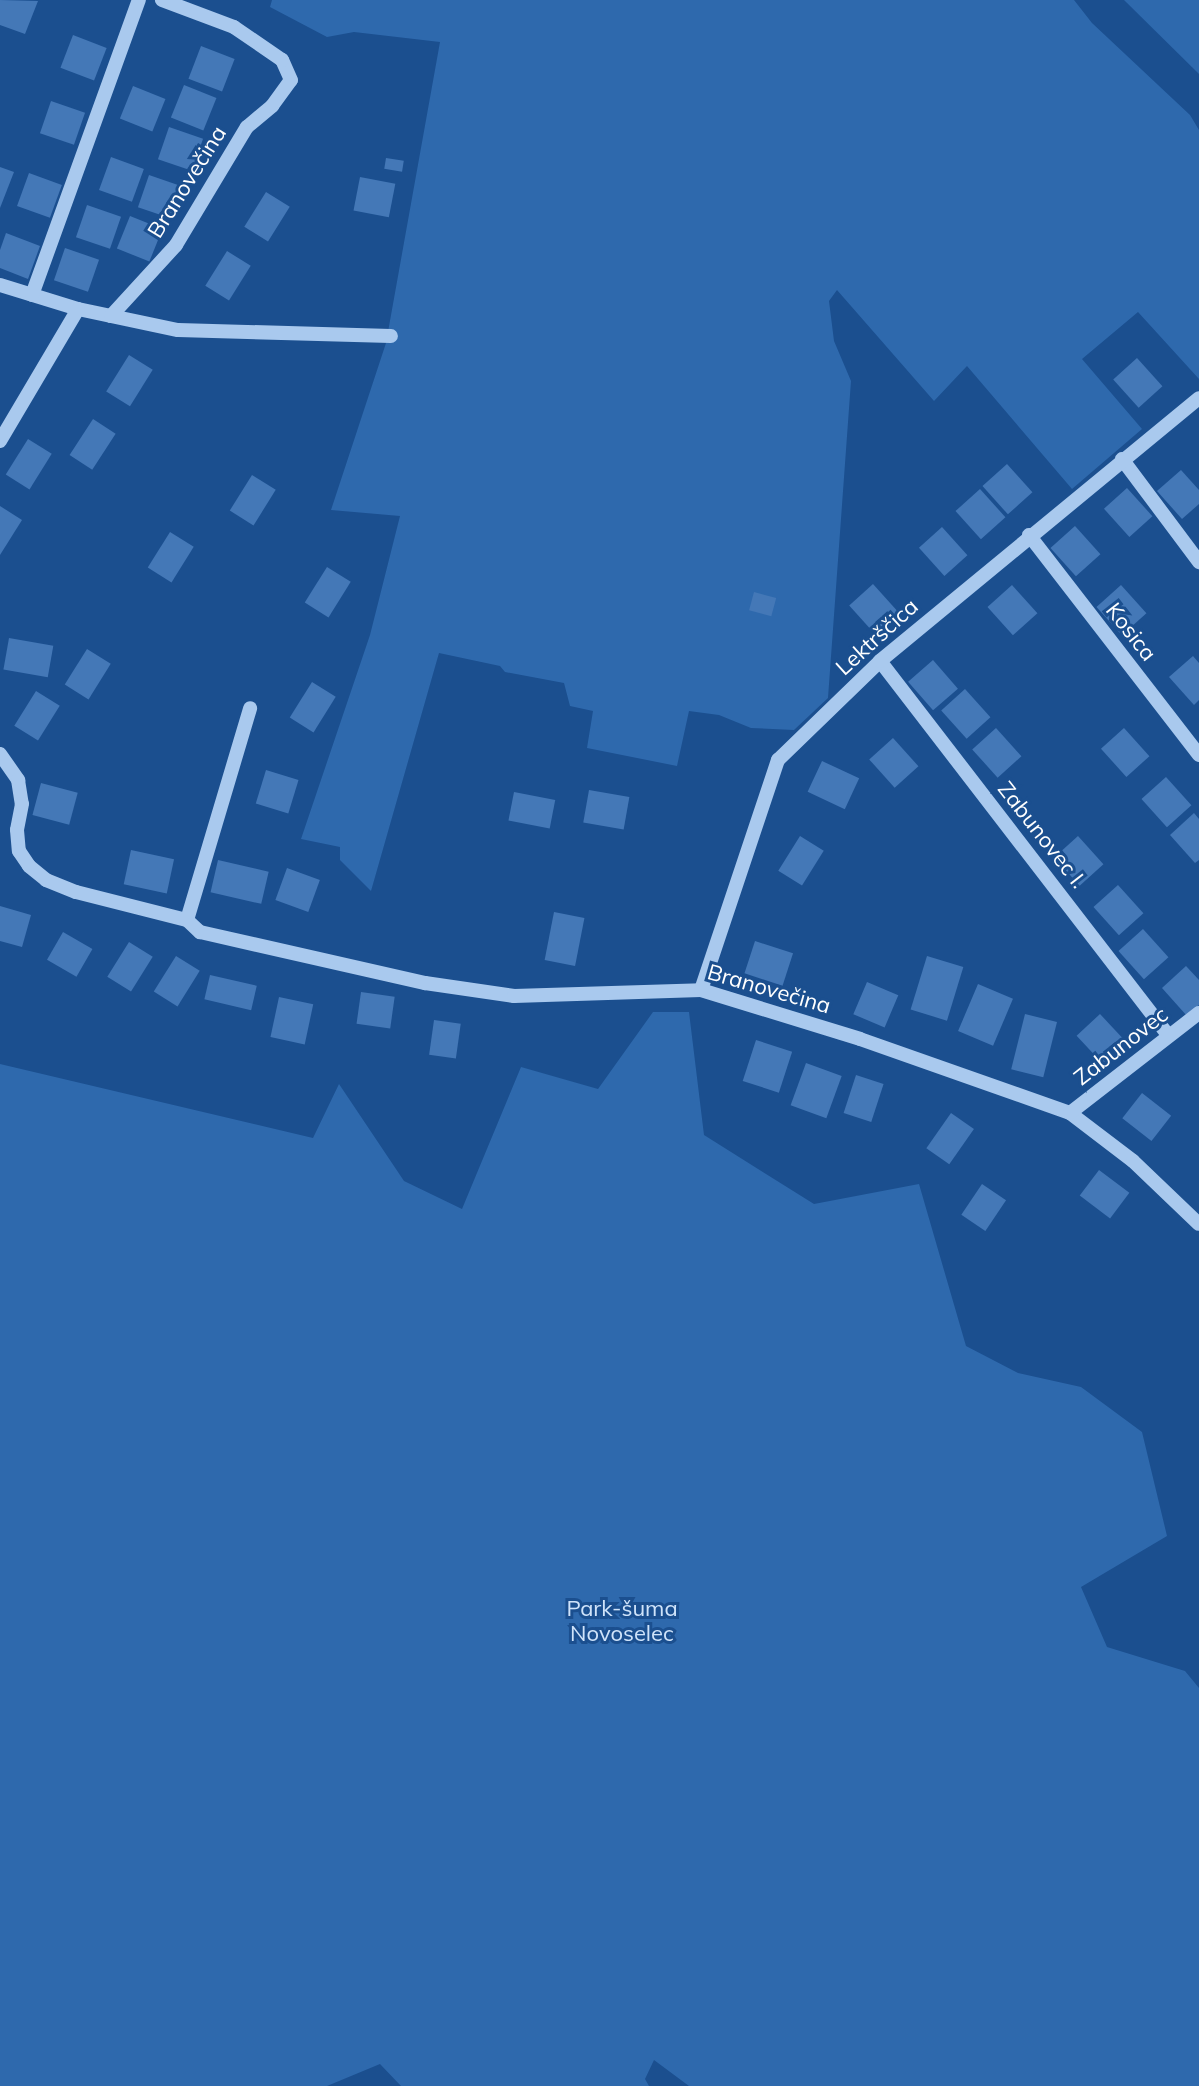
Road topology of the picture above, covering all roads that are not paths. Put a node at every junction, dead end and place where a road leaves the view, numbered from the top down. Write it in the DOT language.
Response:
graph roads {
  1 [pos="139,0"];
  2 [pos="162,0"];
  3 [pos="0,285"];
  4 [pos="32,295"];
  5 [pos="78,309"];
  6 [pos="111,316"];
  7 [pos="391,336"];
  8 [pos="1199,398"];
  9 [pos="0,441"];
  10 [pos="1122,459"];
  11 [pos="1029,535"];
  12 [pos="1199,562"];
  13 [pos="880,661"];
  14 [pos="250,708"];
  15 [pos="0,754"];
  16 [pos="1199,755"];
  17 [pos="187,920"];
  18 [pos="701,990"];
  19 [pos="1199,1013"];
  20 [pos="1169,1036"];
  21 [pos="1070,1113"];
  22 [pos="1199,1224"];
  1 -- 4 [label="street"];
  2 -- 6 [label="street, Branovečina"];
  3 -- 4 [label="street"];
  4 -- 5 [label="street"];
  5 -- 6 [label="street"];
  5 -- 9 [label="street"];
  6 -- 7 [label="street"];
  8 -- 10 [label="street, Lektrščica"];
  10 -- 11 [label="street, Lektrščica"];
  10 -- 12 [label="street"];
  11 -- 13 [label="street, Lektrščica"];
  11 -- 16 [label="street, Kosica"];
  13 -- 18 [label="street, Lektrščica"];
  13 -- 20 [label="street, Zabunovec I."];
  14 -- 17 [label="street"];
  15 -- 17 [label="street, Branovečina"];
  17 -- 18 [label="street, Branovečina"];
  18 -- 21 [label="street, Branovečina"];
  19 -- 20 [label="street, Zabunovec"];
  20 -- 21 [label="street, Zabunovec"];
  21 -- 22 [label="street, Branovečina"];
}
